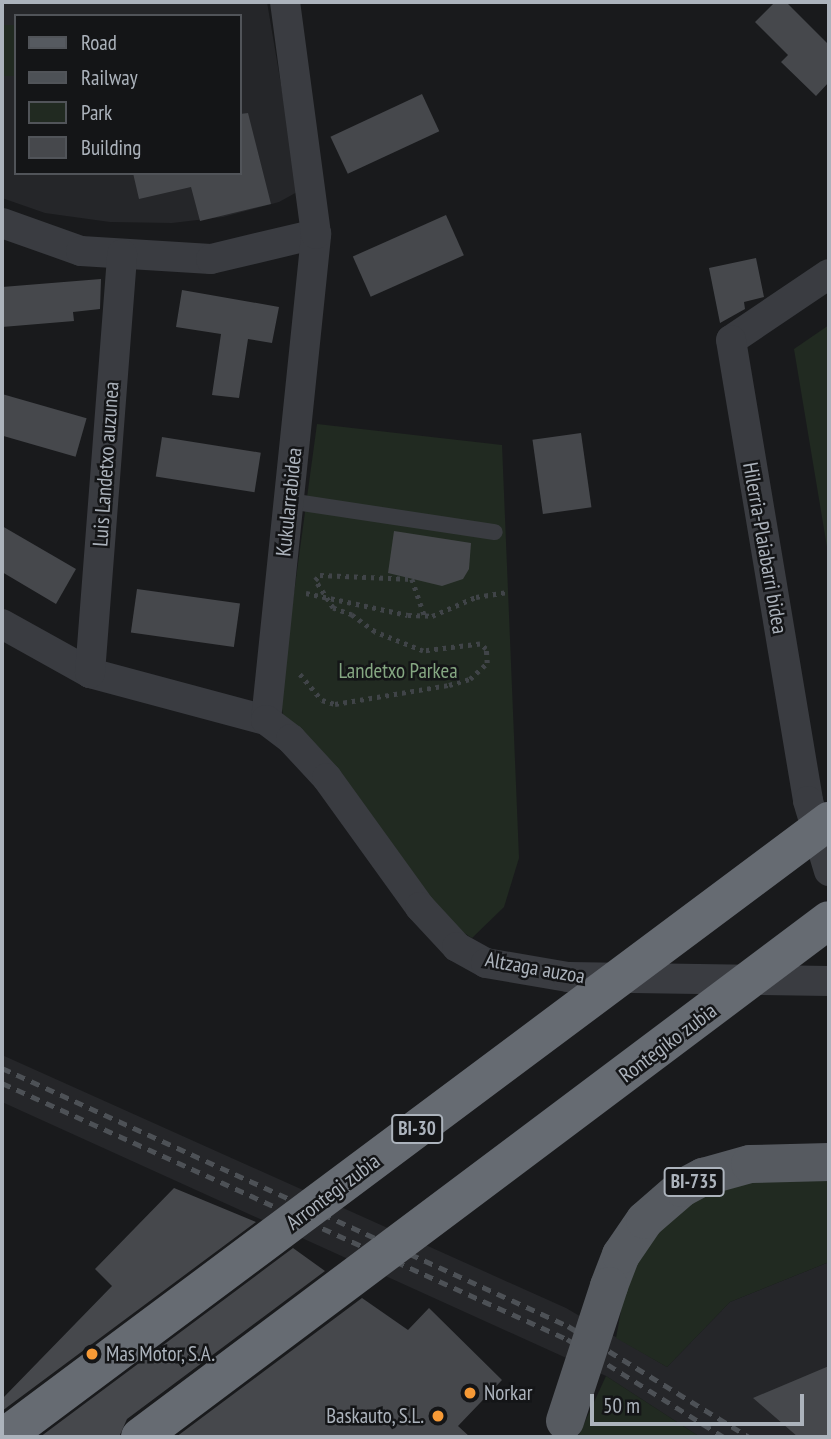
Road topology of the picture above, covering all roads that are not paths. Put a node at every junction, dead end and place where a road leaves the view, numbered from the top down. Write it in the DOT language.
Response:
graph roads {
  1 [pos="285,2"];
  2 [pos="2,223"];
  3 [pos="316,233"];
  4 [pos="122,254"];
  5 [pos="829,274"];
  6 [pos="289,501"];
  7 [pos="495,532"];
  8 [pos="2,624"];
  9 [pos="90,673"];
  10 [pos="266,720"];
  11 [pos="829,821"];
  12 [pos="829,871"];
  13 [pos="829,920"];
  14 [pos="829,981"];
  15 [pos="829,1162"];
  16 [pos="563,1429"];
  17 [pos="4,1437"];
  18 [pos="140,1437"];
  1 -- 3 [label="street, Kukularrabidea"];
  2 -- 4 [label="street"];
  3 -- 4 [label="street"];
  3 -- 6 [label="street, Kukularrabidea"];
  4 -- 9 [label="street, Luis Landetxo auzunea"];
  5 -- 12 [label="street, Hilerria-Plaiabarri bidea"];
  6 -- 7 [label="lane"];
  6 -- 10 [label="street, Kukularrabidea"];
  8 -- 9 [label="street"];
  9 -- 10 [label="street"];
  10 -- 14 [label="street, Altzaga auzoa"];
  11 -- 17 [label="highway, Arrontegi zubia / BI-30, bridge"];
  13 -- 18 [label="highway, Rontegiko zubia, bridge"];
  15 -- 16 [label="main road, BI-735, bridge"];
}
